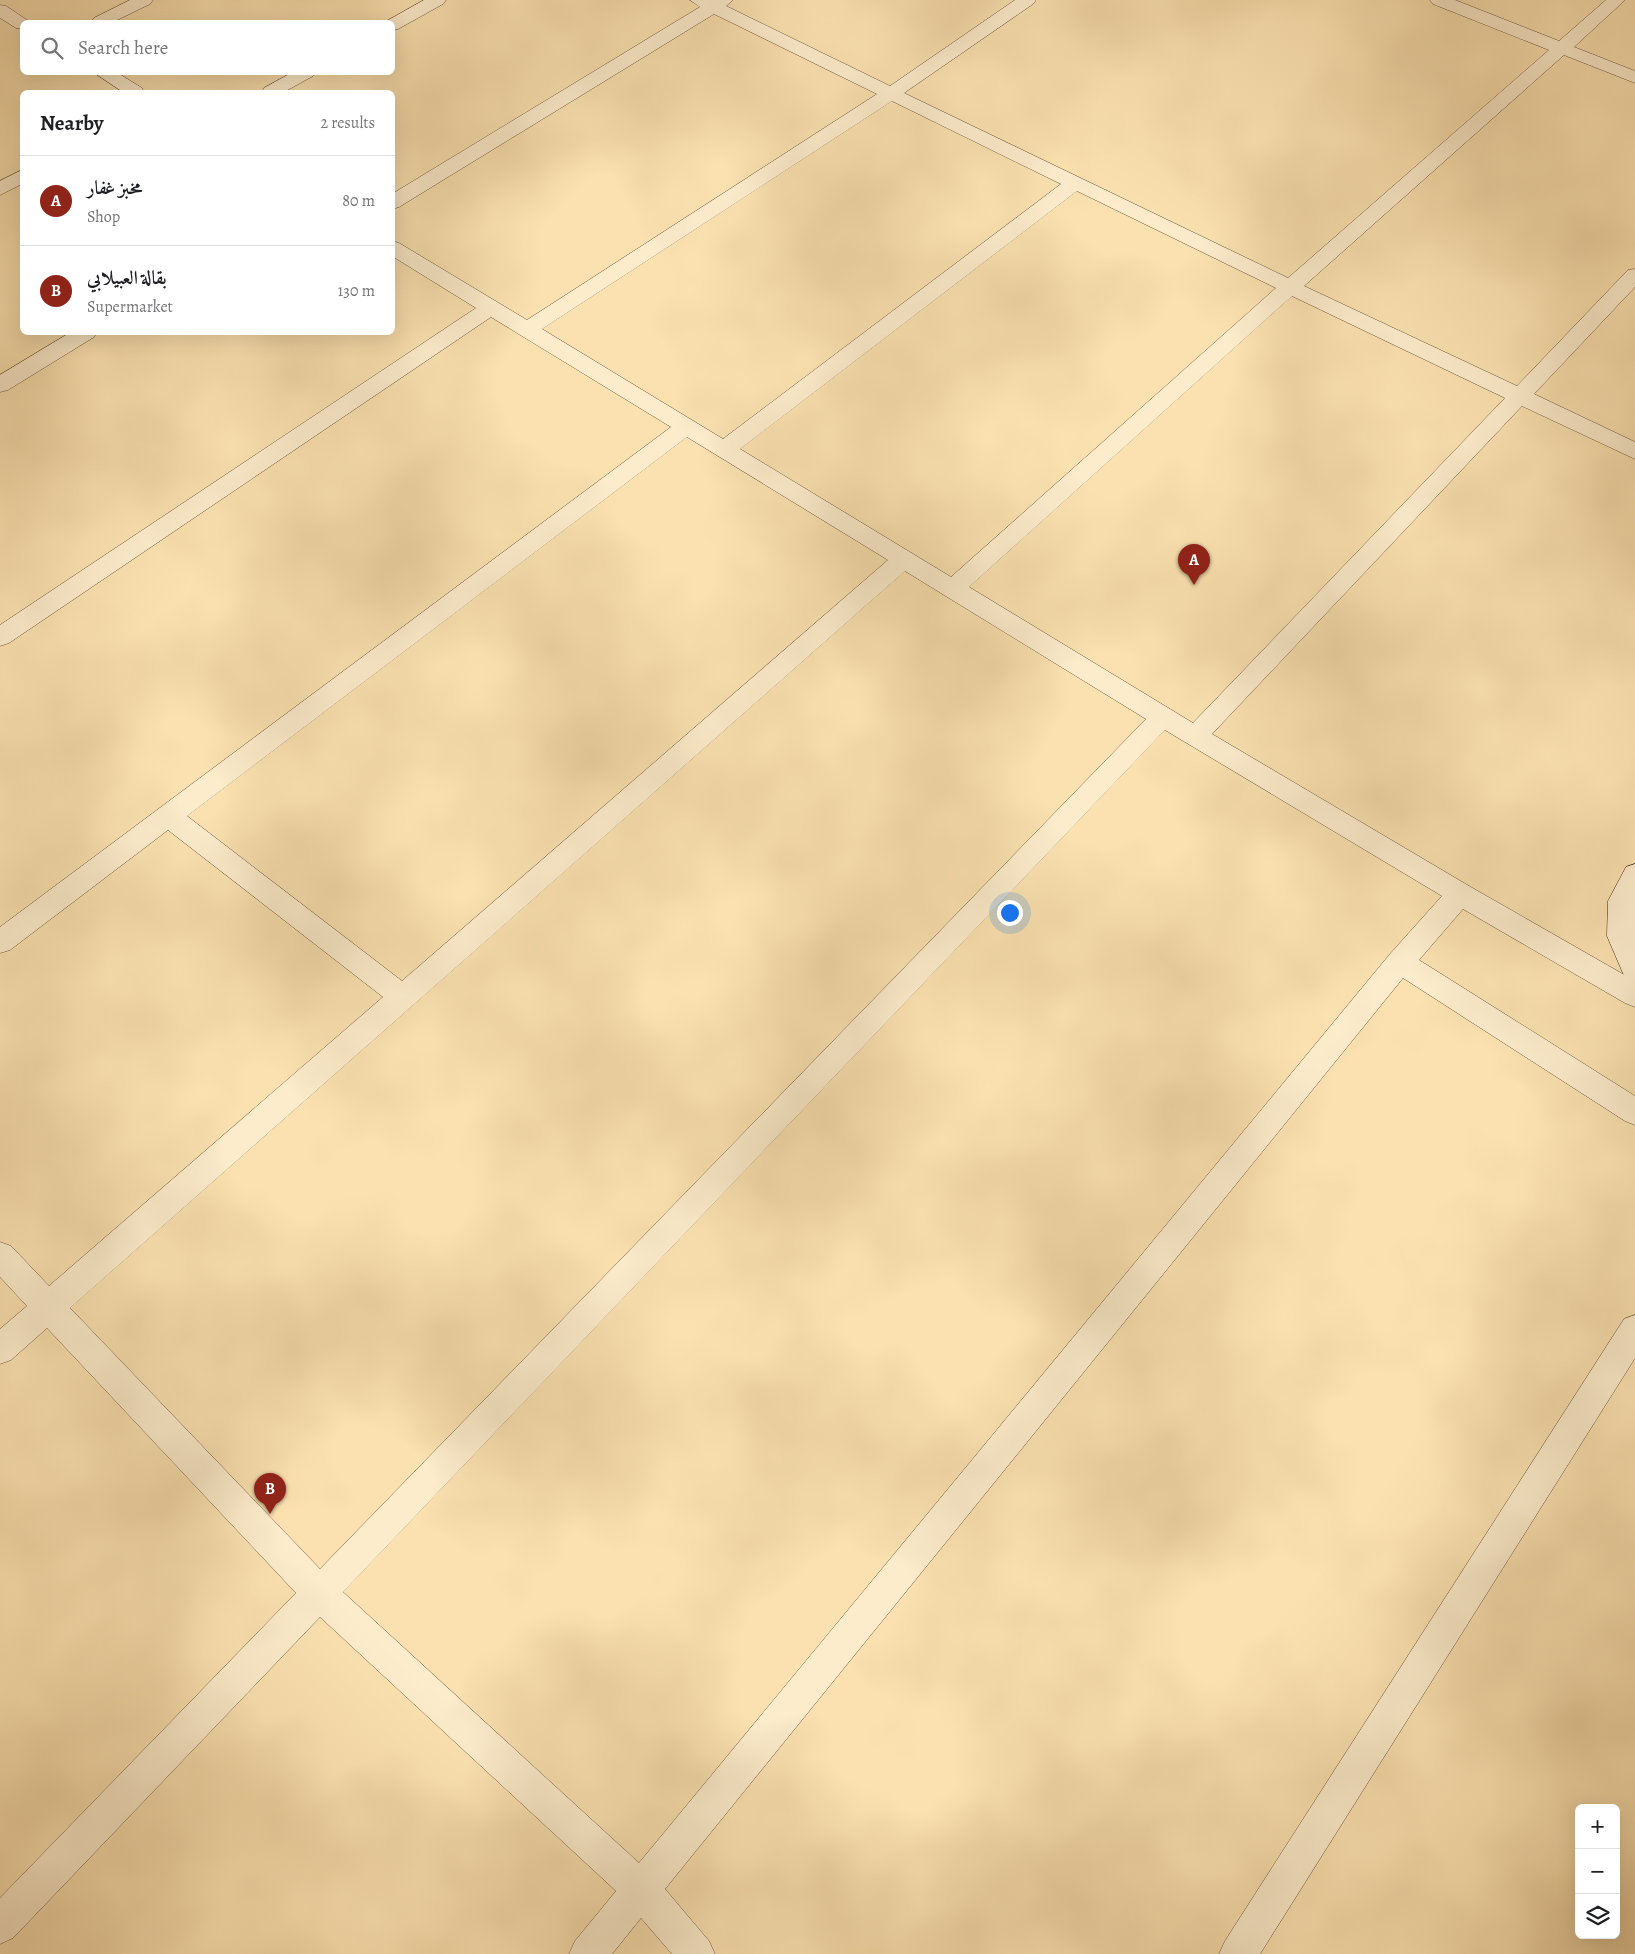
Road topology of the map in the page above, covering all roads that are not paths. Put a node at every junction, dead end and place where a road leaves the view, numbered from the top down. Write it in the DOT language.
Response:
graph roads {
  1 [pos="144,0"];
  2 [pos="437,0"];
  3 [pos="1027,0"];
  4 [pos="1439,0"];
  5 [pos="1616,0"];
  6 [pos="712,2"];
  7 [pos="104,20"];
  8 [pos="395,23"];
  9 [pos="1561,48"];
  10 [pos="107,75"];
  11 [pos="302,75"];
  12 [pos="1635,77"];
  13 [pos="132,90"];
  14 [pos="275,90"];
  15 [pos="893,92"];
  16 [pos="20,177"];
  17 [pos="1076,182"];
  18 [pos="0,189"];
  19 [pos="395,202"];
  20 [pos="395,249"];
  21 [pos="1635,275"];
  22 [pos="1290,287"];
  23 [pos="490,308"];
  24 [pos="528,329"];
  25 [pos="82,335"];
  26 [pos="0,385"];
  27 [pos="1519,395"];
  28 [pos="686,426"];
  29 [pos="723,450"];
  30 [pos="1635,451"];
  31 [pos="904,559"];
  32 [pos="953,588"];
  33 [pos="0,637"];
  34 [pos="1163,717"];
  35 [pos="1195,736"];
  36 [pos="168,816"];
  37 [pos="1635,875"];
  38 [pos="1460,894"];
  39 [pos="0,942"];
  40 [pos="1400,962"];
  41 [pos="1635,970"];
  42 [pos="1635,995"];
  43 [pos="403,997"];
  44 [pos="1635,1112"];
  45 [pos="0,1256"];
  46 [pos="48,1307"];
  47 [pos="1635,1330"];
  48 [pos="0,1349"];
  49 [pos="319,1593"];
  50 [pos="641,1890"];
  51 [pos="0,1925"];
  52 [pos="588,1954"];
  53 [pos="696,1954"];
  54 [pos="1238,1954"];
  1 -- 7 [label="street"];
  2 -- 8 [label="street"];
  3 -- 15 [label="street"];
  4 -- 9 [label="street"];
  5 -- 9 [label="street"];
  6 -- 15 [label="street"];
  6 -- 19 [label="street"];
  9 -- 12 [label="street"];
  9 -- 22 [label="street"];
  10 -- 13 [label="street"];
  11 -- 14 [label="street"];
  15 -- 17 [label="street"];
  15 -- 24 [label="street"];
  16 -- 18 [label="street"];
  17 -- 22 [label="street"];
  17 -- 29 [label="street"];
  20 -- 23 [label="street"];
  21 -- 27 [label="street"];
  22 -- 27 [label="street"];
  22 -- 32 [label="street"];
  23 -- 24 [label="street"];
  23 -- 33 [label="street"];
  24 -- 28 [label="street"];
  25 -- 26 [label="street"];
  27 -- 30 [label="street"];
  27 -- 35 [label="street"];
  28 -- 29 [label="street"];
  28 -- 36 [label="street"];
  29 -- 31 [label="street"];
  31 -- 32 [label="street"];
  31 -- 43 [label="street"];
  32 -- 34 [label="street"];
  34 -- 35 [label="street"];
  34 -- 49 [label="street"];
  35 -- 38 [label="street"];
  36 -- 39 [label="street"];
  36 -- 43 [label="street"];
  37 -- 41 [label="street"];
  38 -- 40 [label="street"];
  38 -- 42 [label="street"];
  40 -- 44 [label="street"];
  40 -- 50 [label="street"];
  43 -- 46 [label="street"];
  45 -- 46 [label="street"];
  46 -- 48 [label="street"];
  46 -- 49 [label="street"];
  47 -- 54 [label="street"];
  49 -- 50 [label="street"];
  49 -- 51 [label="street"];
  50 -- 52 [label="street"];
  50 -- 53 [label="street"];
}
